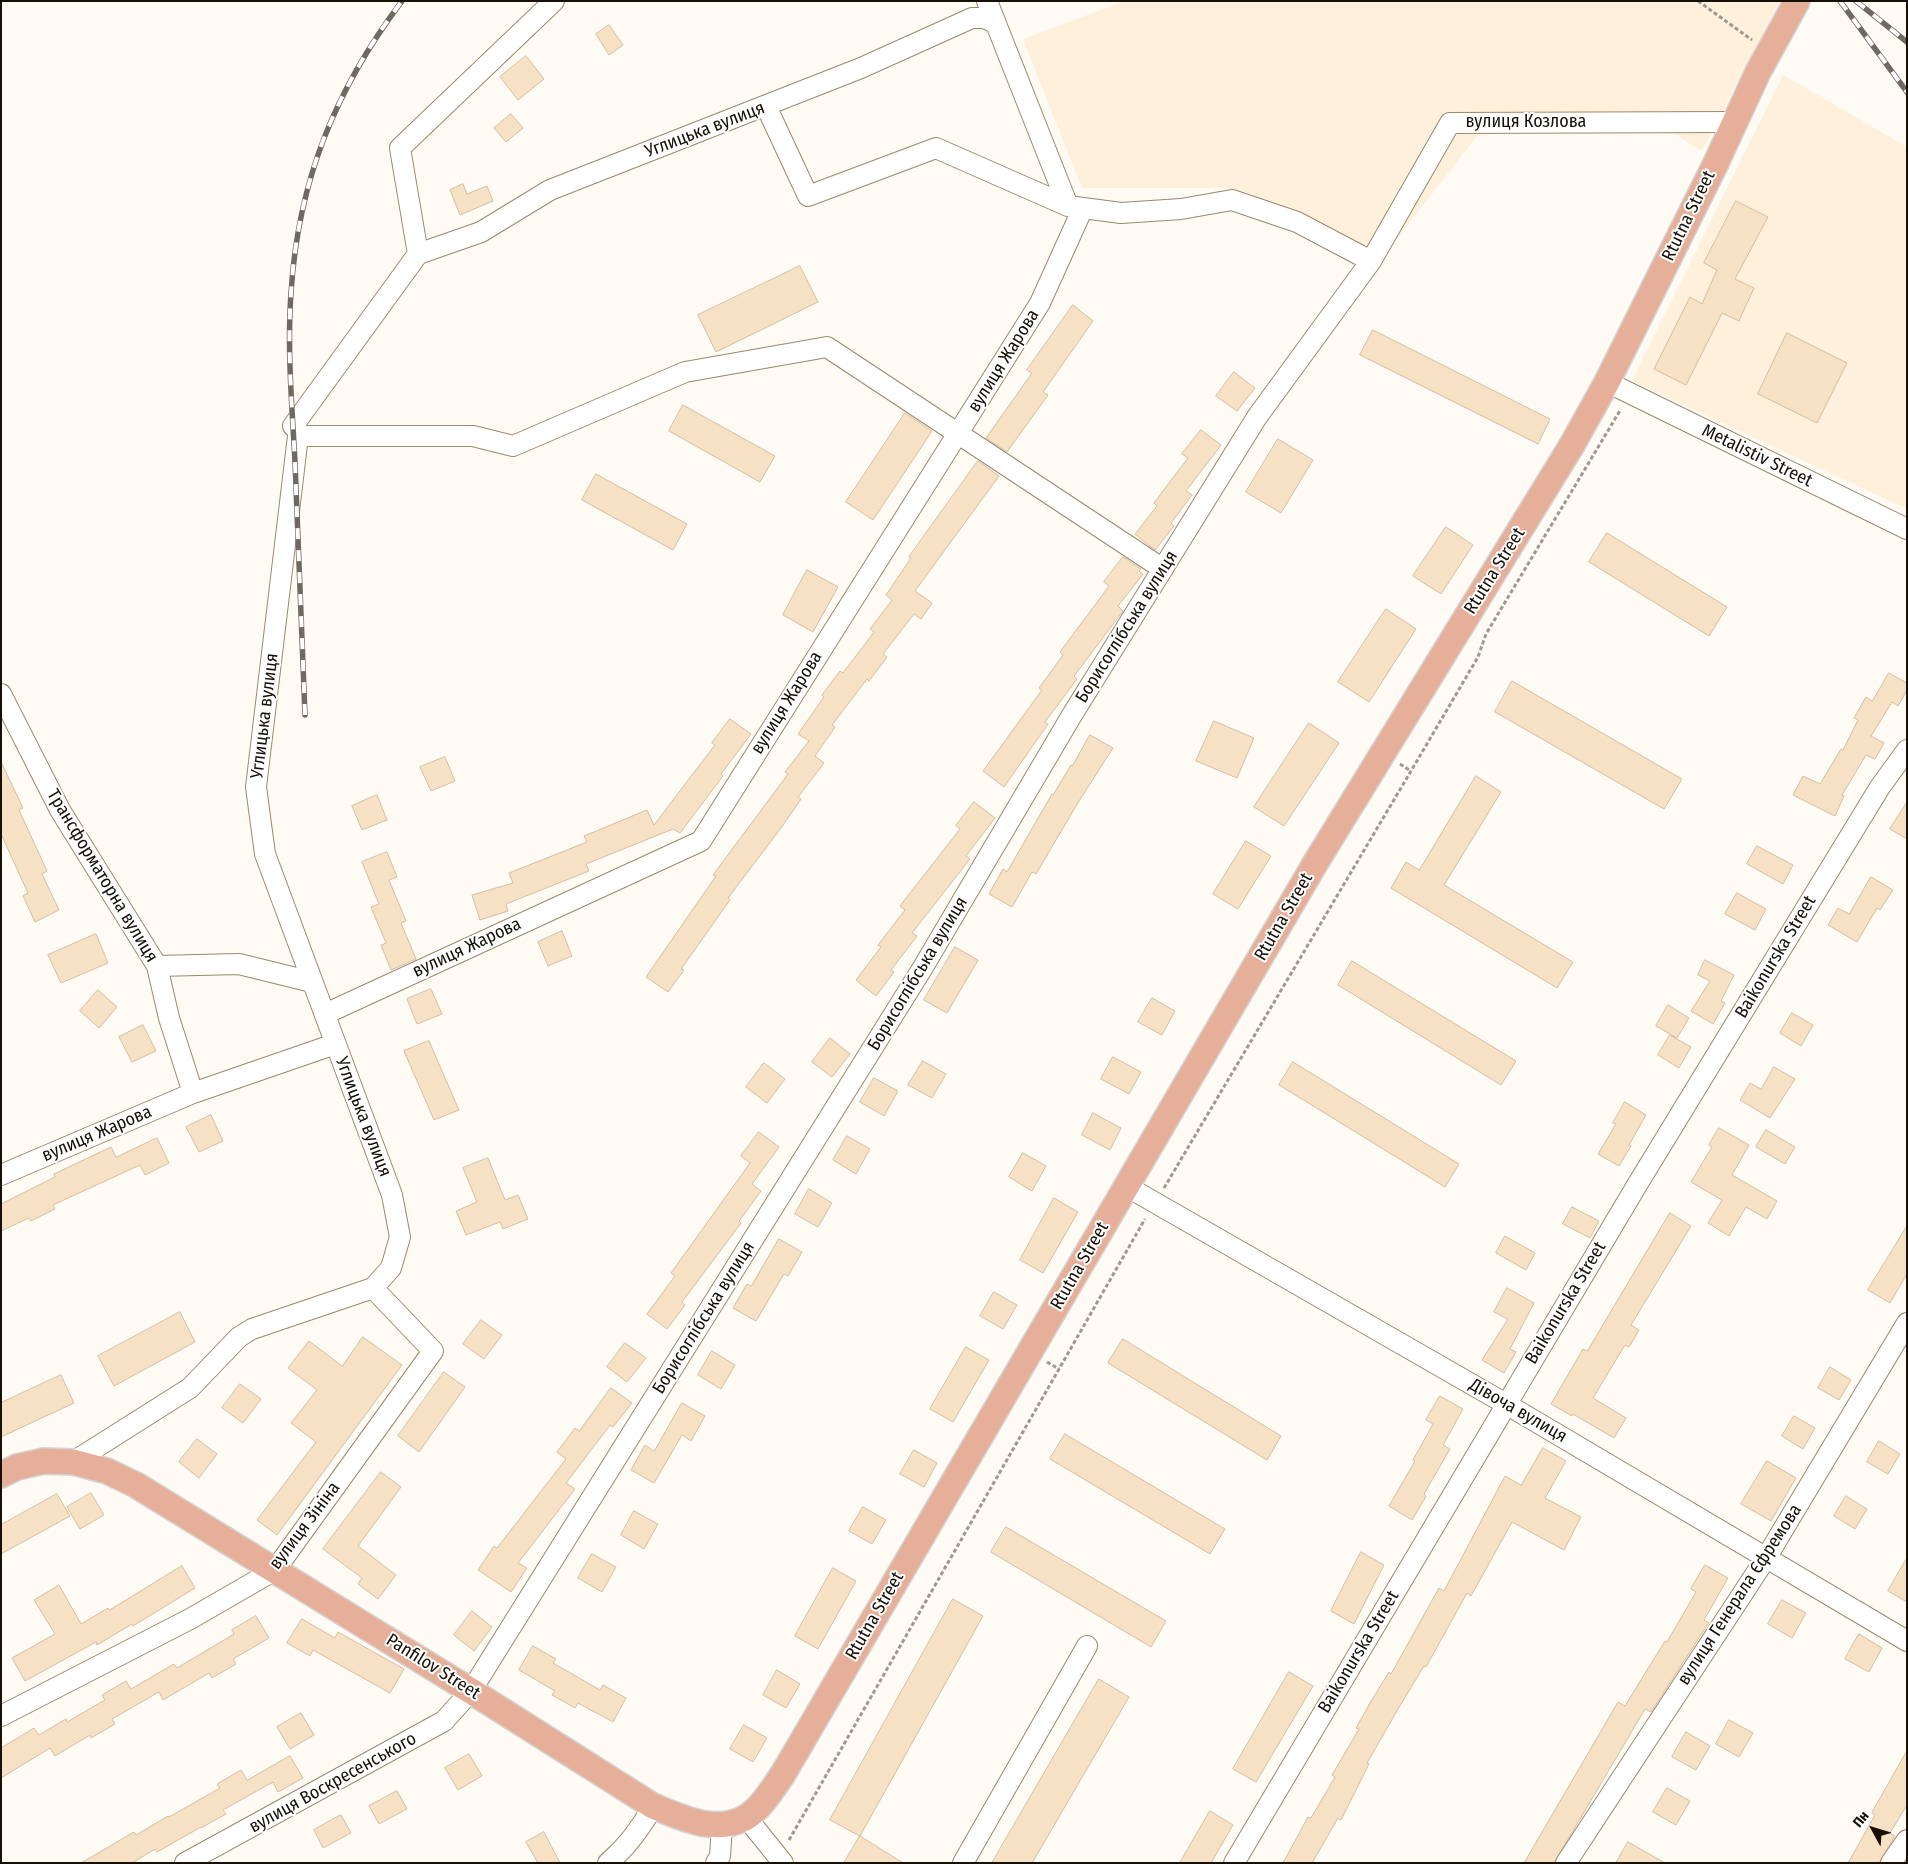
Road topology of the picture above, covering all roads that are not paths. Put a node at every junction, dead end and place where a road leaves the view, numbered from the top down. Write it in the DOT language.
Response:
graph roads {
  1 [pos="554,1"];
  2 [pos="986,1"];
  3 [pos="1797,1"];
  4 [pos="995,23"];
  5 [pos="766,106"];
  6 [pos="1733,122"];
  7 [pos="1076,207"];
  8 [pos="418,254"];
  9 [pos="1371,261"];
  10 [pos="1618,387"];
  11 [pos="293,426"];
  12 [pos="958,434"];
  13 [pos="1907,529"];
  14 [pos="1163,569"];
  15 [pos="1,694"];
  16 [pos="1907,750"];
  17 [pos="157,966"];
  18 [pos="312,982"];
  19 [pos="325,1014"];
  20 [pos="335,1044"];
  21 [pos="193,1093"];
  22 [pos="1,1175"];
  23 [pos="1126,1186"];
  24 [pos="373,1288"];
  25 [pos="1907,1323"];
  26 [pos="1506,1404"];
  27 [pos="72,1462"];
  28 [pos="1,1475"];
  29 [pos="1766,1558"];
  30 [pos="275,1570"];
  31 [pos="1907,1641"];
  32 [pos="1087,1646"];
  33 [pos="471,1691"];
  34 [pos="1,1716"];
  35 [pos="653,1806"];
  36 [pos="746,1817"];
  37 [pos="722,1825"];
  38 [pos="1907,1840"];
  39 [pos="221,1855"];
  40 [pos="781,1860"];
  41 [pos="185,1863"];
  42 [pos="608,1863"];
  43 [pos="716,1863"];
  44 [pos="963,1863"];
  45 [pos="1234,1863"];
  46 [pos="1566,1863"];
  47 [pos="1891,1863"];
  1 -- 8 [label="street"];
  2 -- 4 [label="street"];
  3 -- 6 [label="main road, Rtutna Street"];
  4 -- 5 [label="street, Углицька вулиця"];
  4 -- 7 [label="street"];
  5 -- 7 [label="street"];
  5 -- 8 [label="street, Углицька вулиця"];
  6 -- 9 [label="street, вулиця Козлова"];
  6 -- 10 [label="main road, Rtutna Street"];
  7 -- 9 [label="street"];
  7 -- 12 [label="street, вулиця Жарова"];
  8 -- 11 [label="street"];
  9 -- 14 [label="street, Борисоглібська вулиця"];
  10 -- 13 [label="street, Metalistiv Street"];
  10 -- 23 [label="main road, Rtutna Street"];
  12 -- 14 [label="street"];
  12 -- 18 [label="street, Углицька вулиця"];
  12 -- 19 [label="street, вулиця Жарова"];
  14 -- 33 [label="street, Борисоглібська вулиця"];
  15 -- 17 [label="street, Трансформаторна вулиця"];
  16 -- 26 [label="street, Baikonurska Street"];
  17 -- 18 [label="street"];
  17 -- 21 [label="street, Трансформаторна вулиця"];
  18 -- 19 [label="street, Углицька вулиця"];
  19 -- 20 [label="street, Углицька вулиця"];
  20 -- 21 [label="street, вулиця Жарова"];
  20 -- 24 [label="street, Углицька вулиця"];
  21 -- 22 [label="street, вулиця Жарова"];
  23 -- 26 [label="street, Дівоча вулиця"];
  23 -- 36 [label="main road, Rtutna Street"];
  24 -- 27 [label="street, Углицька вулиця"];
  24 -- 30 [label="street, вулиця Зініна"];
  25 -- 29 [label="street, вулиця Генерала Єфремова"];
  26 -- 29 [label="street, Дівоча вулиця"];
  26 -- 45 [label="street, Baikonurska Street"];
  27 -- 28 [label="main road, Panfilov Street"];
  27 -- 30 [label="main road, Panfilov Street"];
  29 -- 31 [label="street, Дівоча вулиця"];
  29 -- 46 [label="street, вулиця Генерала Єфремова"];
  30 -- 33 [label="main road, Panfilov Street"];
  30 -- 34 [label="street, вулиця Зініна"];
  32 -- 44 [label="street"];
  33 -- 35 [label="main road, Panfilov Street"];
  33 -- 39 [label="street, вулиця Воскресенського"];
  35 -- 37 [label="main road, Panfilov Street"];
  35 -- 42 [label="street"];
  36 -- 37 [label="main road, Panfilov Street"];
  36 -- 40 [label="street"];
  37 -- 43 [label="street"];
  38 -- 47 [label="street"];
  39 -- 41 [label="street, вулиця Воскресенського"];
}
